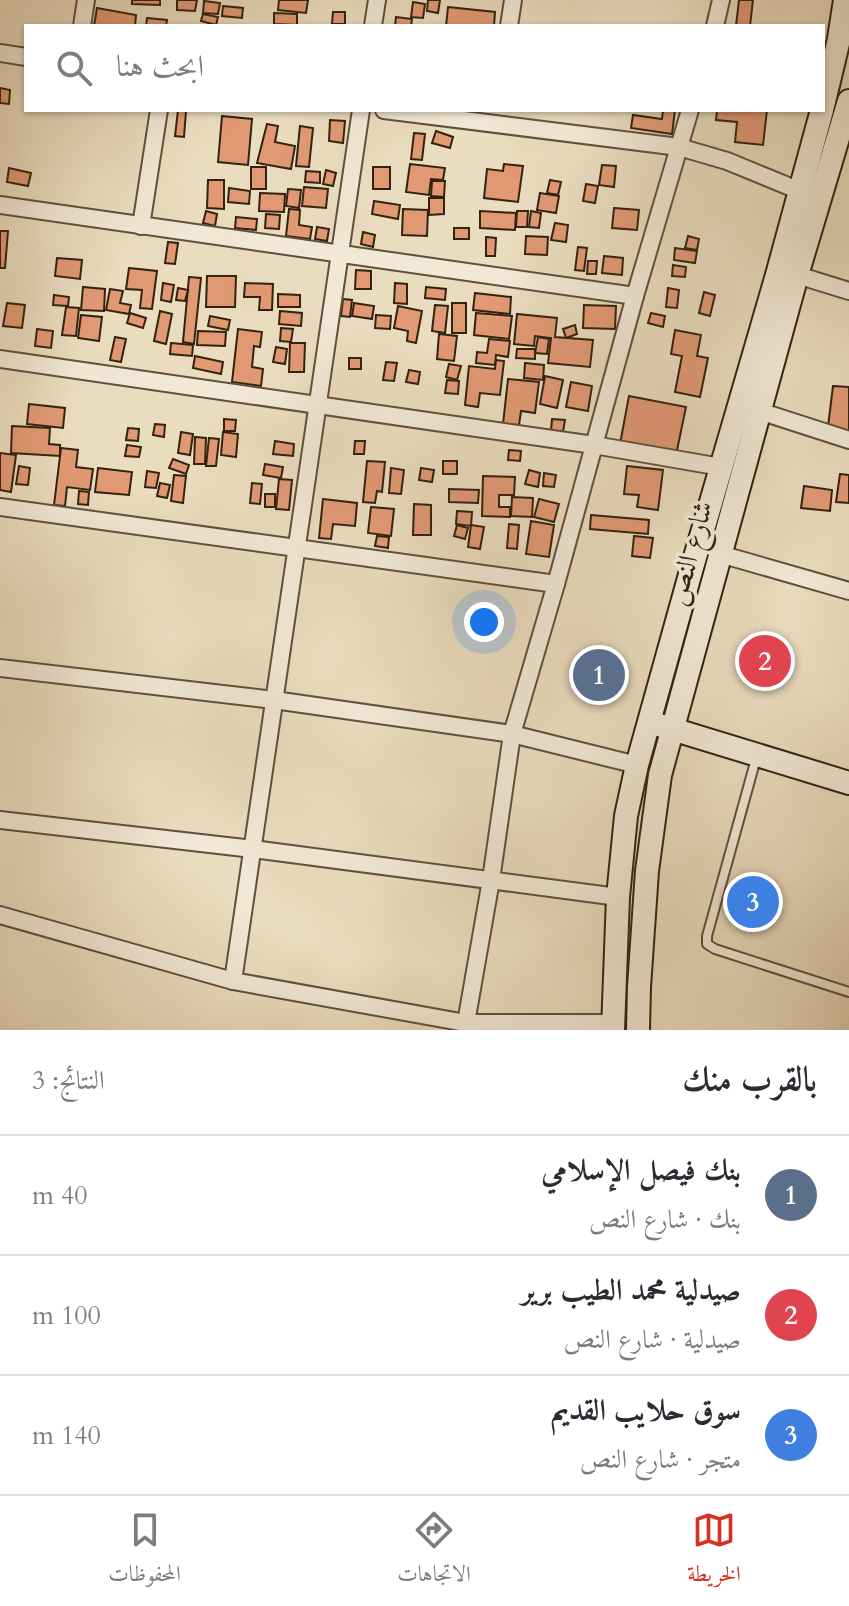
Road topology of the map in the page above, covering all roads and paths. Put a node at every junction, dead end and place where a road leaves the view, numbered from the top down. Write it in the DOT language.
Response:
graph roads {
  1 [pos="86,0"];
  2 [pos="377,0"];
  3 [pos="513,0"];
  4 [pos="721,0"];
  5 [pos="845,0"];
  6 [pos="82,24"];
  7 [pos="373,24"];
  8 [pos="509,24"];
  9 [pos="715,24"];
  10 [pos="0,53"];
  11 [pos="24,57"];
  12 [pos="825,99"];
  13 [pos="849,101"];
  14 [pos="159,112"];
  15 [pos="361,112"];
  16 [pos="415,112"];
  17 [pos="689,112"];
  18 [pos="822,112"];
  19 [pos="494,117"];
  20 [pos="679,147"];
  21 [pos="800,191"];
  22 [pos="0,205"];
  23 [pos="141,226"];
  24 [pos="339,255"];
  25 [pos="797,275"];
  26 [pos="849,291"];
  27 [pos="635,296"];
  28 [pos="0,359"];
  29 [pos="317,406"];
  30 [pos="759,411"];
  31 [pos="849,440"];
  32 [pos="594,445"];
  33 [pos="721,467"];
  34 [pos="0,507"];
  35 [pos="296,549"];
  36 [pos="720,554"];
  37 [pos="556,584"];
  38 [pos="849,591"];
  39 [pos="0,668"];
  40 [pos="274,700"];
  41 [pos="648,723"];
  42 [pos="672,728"];
  43 [pos="512,734"];
  44 [pos="757,754"];
  45 [pos="637,765"];
  46 [pos="849,783"];
  47 [pos="0,820"];
  48 [pos="253,849"];
  49 [pos="491,880"];
  50 [pos="618,897"];
  51 [pos="0,915"];
  52 [pos="233,981"];
  53 [pos="849,992"];
  54 [pos="466,1023"];
  55 [pos="614,1027"];
  56 [pos="638,1030"];
  1 -- 6 [label="street"];
  2 -- 7 [label="street"];
  3 -- 8 [label="street"];
  4 -- 9 [label="street"];
  5 -- 12 [label="main road, شارع النص"];
  10 -- 11 [label="street"];
  13 -- 25 [label="main road, شارع النص"];
  14 -- 23 [label="street"];
  15 -- 24 [label="street"];
  16 -- 19 [label="street"];
  17 -- 20 [label="street"];
  18 -- 21 [label="main road, شارع النص"];
  19 -- 20 [label="street"];
  20 -- 21 [label="street"];
  20 -- 27 [label="street"];
  21 -- 33 [label="main road, شارع النص"];
  22 -- 23 [label="street"];
  23 -- 24 [label="street"];
  24 -- 27 [label="street"];
  24 -- 29 [label="street"];
  25 -- 26 [label="street"];
  25 -- 30 [label="main road, شارع النص"];
  27 -- 32 [label="street"];
  28 -- 29 [label="street"];
  29 -- 32 [label="street"];
  29 -- 35 [label="street"];
  30 -- 31 [label="street"];
  30 -- 36 [label="main road, شارع النص"];
  32 -- 33 [label="street"];
  32 -- 37 [label="street"];
  33 -- 41 [label="main road, شارع النص"];
  34 -- 35 [label="street"];
  35 -- 37 [label="street"];
  35 -- 40 [label="street"];
  36 -- 38 [label="street"];
  36 -- 42 [label="main road, شارع النص"];
  37 -- 43 [label="street"];
  39 -- 40 [label="street"];
  40 -- 43 [label="street"];
  40 -- 48 [label="street"];
  41 -- 42 [label="main road"];
  41 -- 45 [label="main road, شارع النص"];
  42 -- 44 [label="main road"];
  42 -- 56 [label="main road, شارع النص"];
  43 -- 45 [label="street"];
  43 -- 49 [label="street"];
  44 -- 46 [label="main road"];
  44 -- 53 [label="lane"];
  45 -- 50 [label="main road, شارع النص"];
  47 -- 48 [label="street"];
  48 -- 49 [label="street"];
  48 -- 52 [label="street"];
  49 -- 50 [label="street"];
  49 -- 54 [label="street"];
  50 -- 55 [label="main road, شارع النص"];
  51 -- 52 [label="street"];
  52 -- 54 [label="street"];
  54 -- 55 [label="street"];
}
